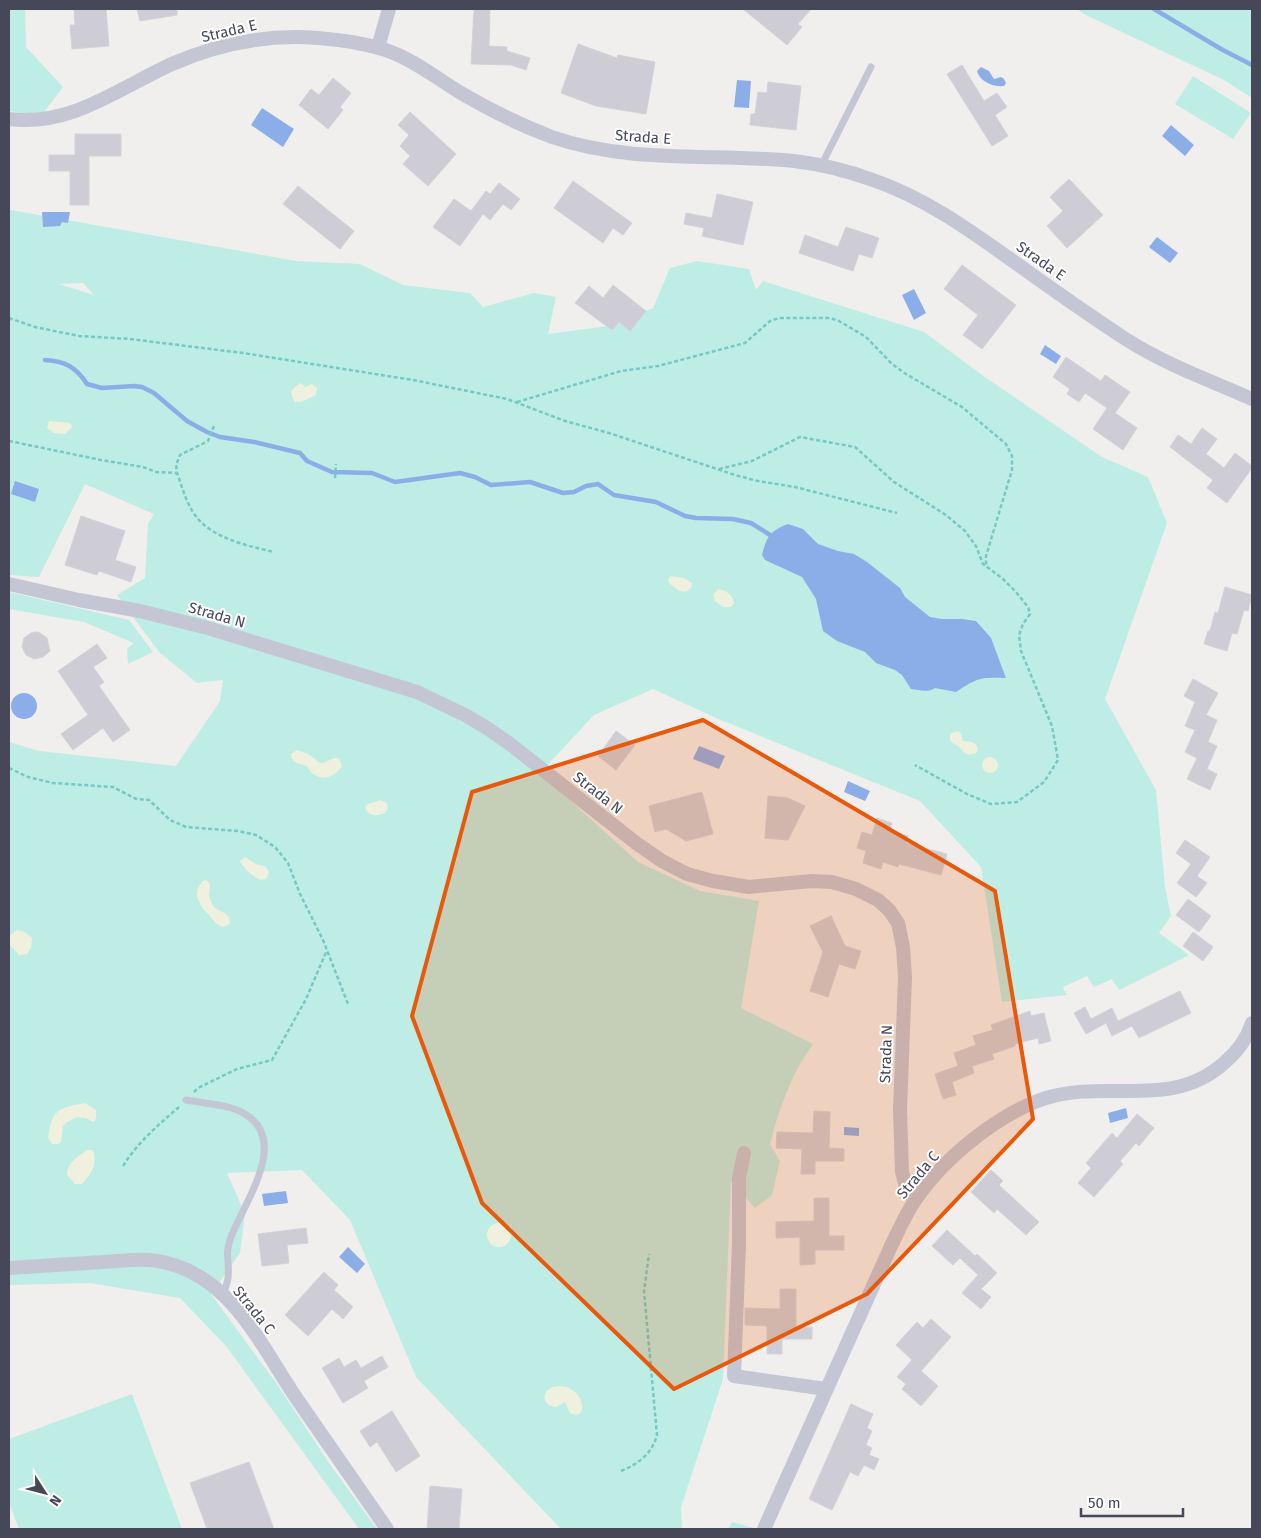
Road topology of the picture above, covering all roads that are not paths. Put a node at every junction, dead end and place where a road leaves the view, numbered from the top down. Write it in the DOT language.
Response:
graph roads {
  1 [pos="389,9"];
  2 [pos="378,47"];
  3 [pos="871,67"];
  4 [pos="9,119"];
  5 [pos="821,166"];
  6 [pos="1252,399"];
  7 [pos="9,584"];
  8 [pos="1252,1023"];
  9 [pos="186,1100"];
  10 [pos="744,1153"];
  11 [pos="915,1200"];
  12 [pos="9,1268"];
  13 [pos="223,1296"];
  14 [pos="826,1389"];
  15 [pos="387,1529"];
  16 [pos="764,1529"];
  1 -- 2 [label="street"];
  2 -- 4 [label="street, Strada E"];
  2 -- 5 [label="street, Strada E"];
  3 -- 5 [label="lane"];
  5 -- 6 [label="street, Strada E"];
  7 -- 11 [label="street, Strada N"];
  8 -- 11 [label="street, Strada C"];
  9 -- 13 [label="lane"];
  10 -- 14 [label="street"];
  11 -- 14 [label="street, Strada C"];
  12 -- 13 [label="street, Strada C"];
  13 -- 15 [label="street, Strada C"];
  14 -- 16 [label="street, Strada C"];
}
